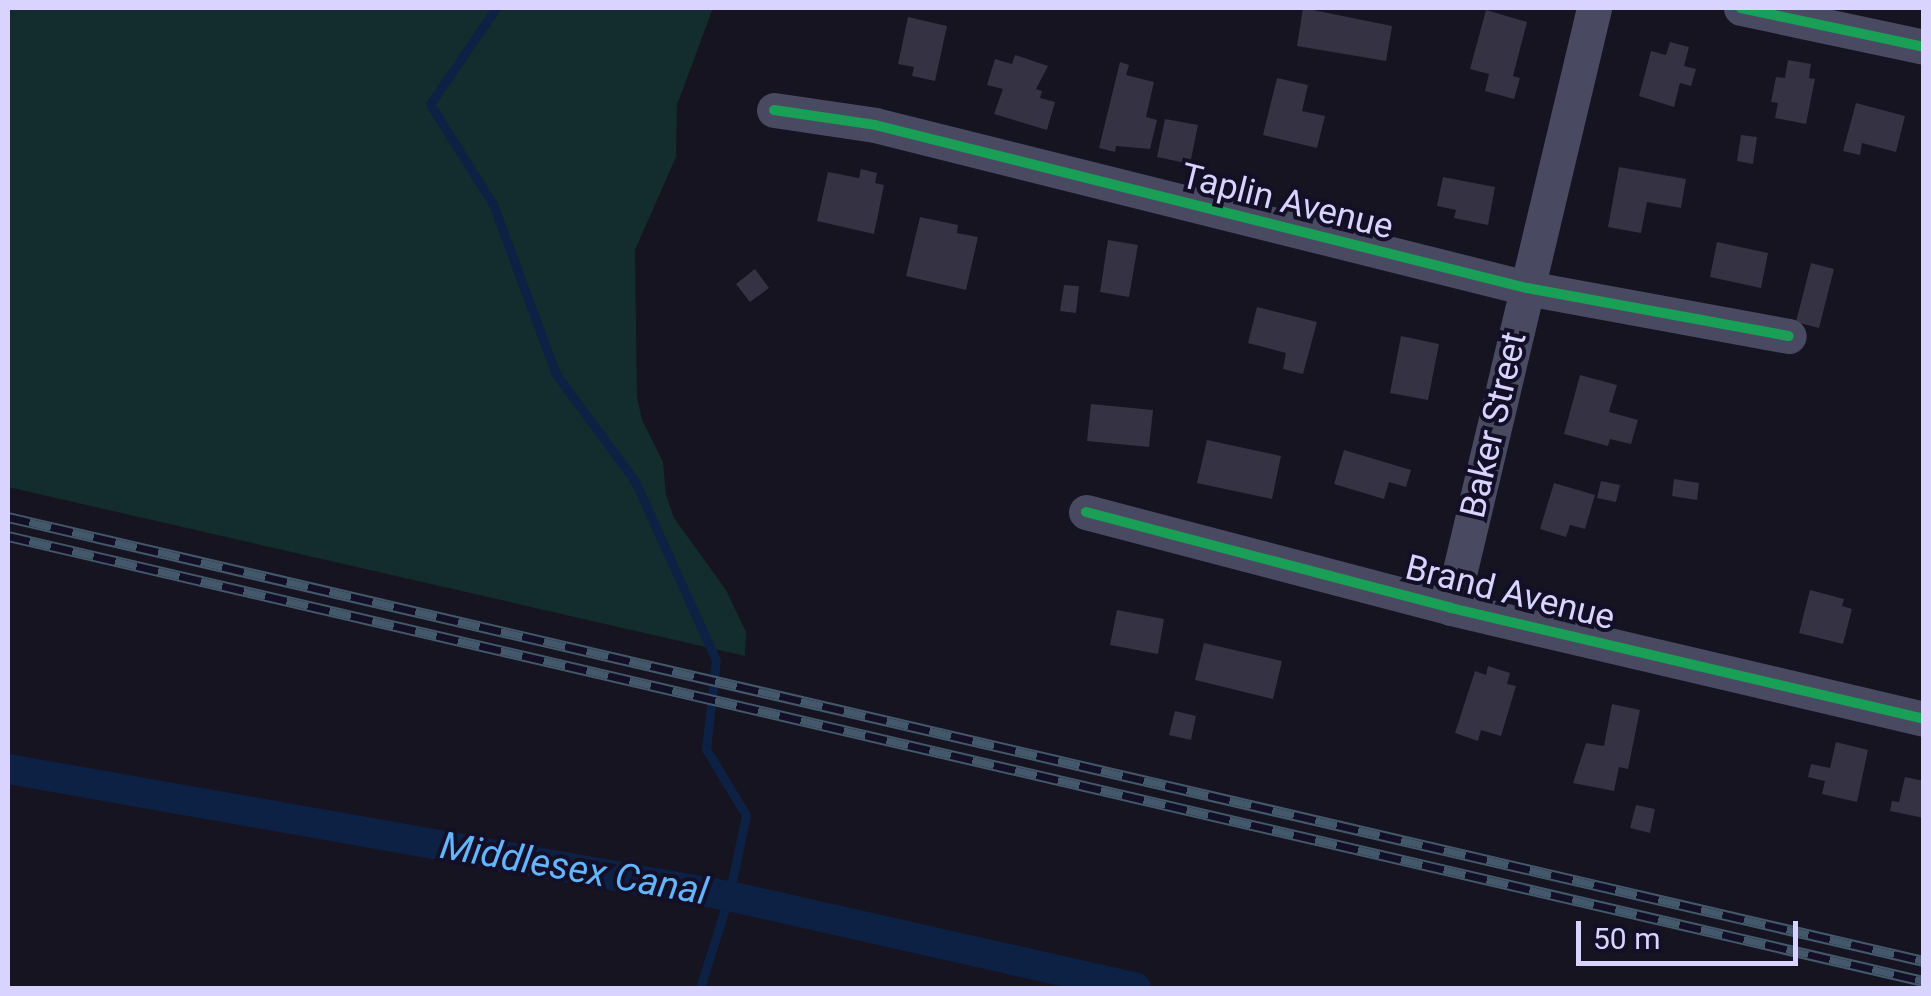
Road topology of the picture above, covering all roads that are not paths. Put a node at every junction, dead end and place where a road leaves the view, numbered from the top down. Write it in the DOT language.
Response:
graph roads {
  1 [pos="1594,8"];
  2 [pos="1741,8"];
  3 [pos="1924,48"];
  4 [pos="774,110"];
  5 [pos="1526,288"];
  6 [pos="1789,336"];
  7 [pos="1086,512"];
  8 [pos="1451,608"];
  9 [pos="1924,719"];
  1 -- 5 [label="street, Baker Street"];
  2 -- 3 [label="street"];
  4 -- 5 [label="street, Taplin Avenue"];
  5 -- 6 [label="street, Taplin Avenue"];
  5 -- 8 [label="street, Baker Street"];
  7 -- 8 [label="street, Brand Avenue"];
  8 -- 9 [label="street, Brand Avenue"];
}
